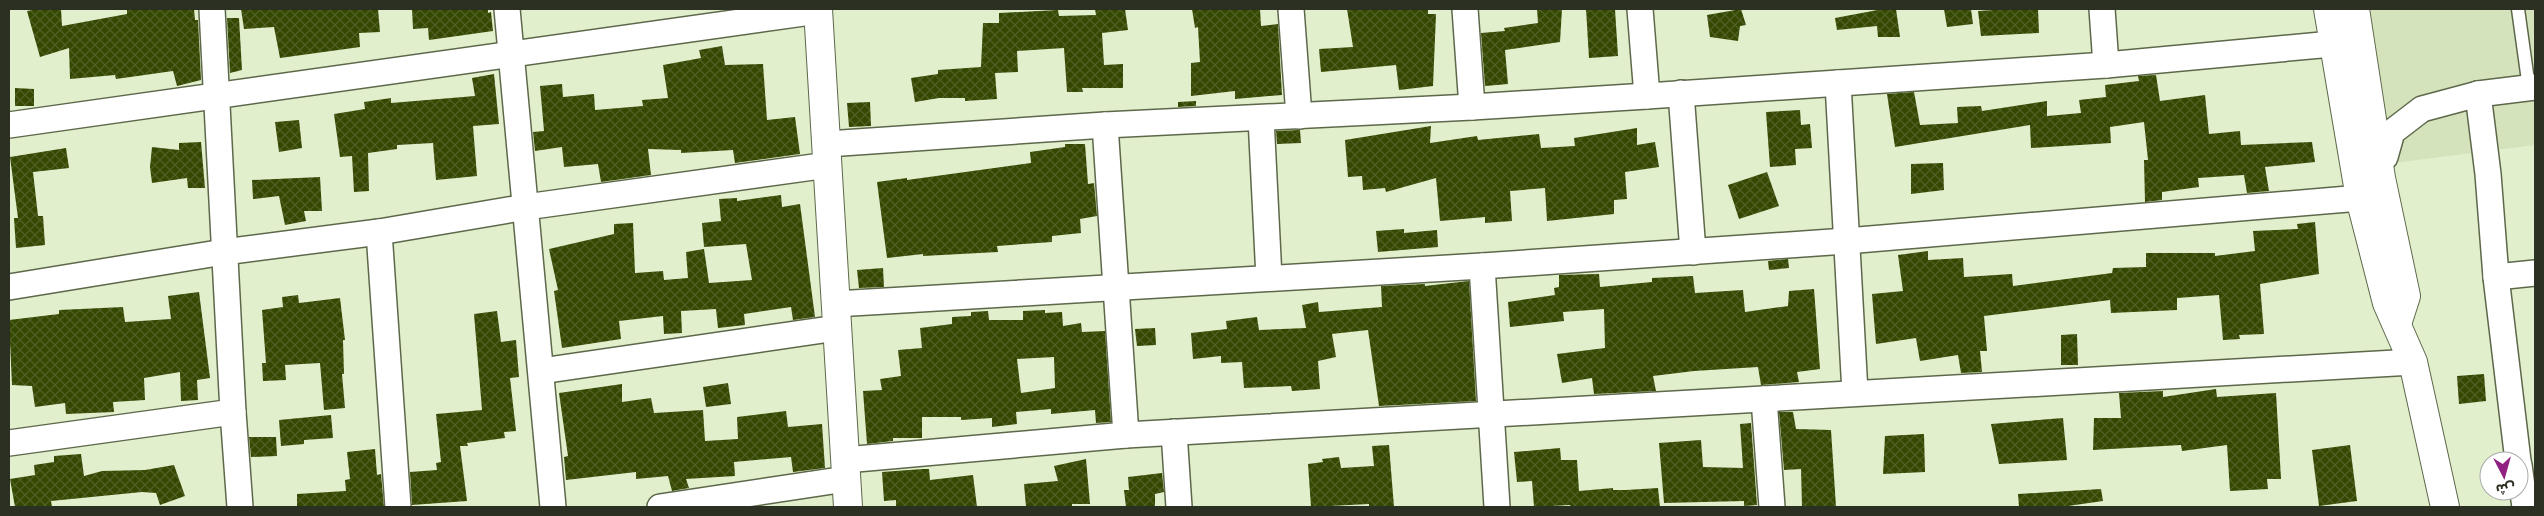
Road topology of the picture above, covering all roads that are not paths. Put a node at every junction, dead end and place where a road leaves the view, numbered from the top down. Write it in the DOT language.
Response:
graph roads {
  1 [pos="212,9"];
  2 [pos="507,9"];
  3 [pos="1291,9"];
  4 [pos="1465,9"];
  5 [pos="1640,9"];
  6 [pos="2102,9"];
  7 [pos="2328,9"];
  8 [pos="2355,9"];
  9 [pos="2518,9"];
  10 [pos="818,10"];
  11 [pos="2332,44"];
  12 [pos="511,56"];
  13 [pos="2106,65"];
  14 [pos="1838,83"];
  15 [pos="2532,87"];
  16 [pos="1681,93"];
  17 [pos="2478,94"];
  18 [pos="1647,96"];
  19 [pos="217,98"];
  20 [pos="1472,107"];
  21 [pos="1299,116"];
  22 [pos="1261,118"];
  23 [pos="9,125"];
  24 [pos="1105,125"];
  25 [pos="827,155"];
  26 [pos="2366,164"];
  27 [pos="2360,198"];
  28 [pos="526,207"];
  29 [pos="380,232"];
  30 [pos="1846,241"];
  31 [pos="224,252"];
  32 [pos="1693,252"];
  33 [pos="1482,266"];
  34 [pos="2535,273"];
  35 [pos="2496,277"];
  36 [pos="1269,278"];
  37 [pos="1116,286"];
  38 [pos="9,288"];
  39 [pos="836,316"];
  40 [pos="2397,324"];
  41 [pos="2413,362"];
  42 [pos="541,371"];
  43 [pos="1855,393"];
  44 [pos="1764,399"];
  45 [pos="232,412"];
  46 [pos="1492,415"];
  47 [pos="1174,432"];
  48 [pos="2525,433"];
  49 [pos="1126,435"];
  50 [pos="9,443"];
  51 [pos="2520,451"];
  52 [pos="845,470"];
  53 [pos="240,507"];
  54 [pos="398,507"];
  55 [pos="553,507"];
  56 [pos="660,507"];
  57 [pos="848,507"];
  58 [pos="1178,507"];
  59 [pos="1497,507"];
  60 [pos="1772,507"];
  61 [pos="2445,507"];
  1 -- 19 [label="street"];
  2 -- 12 [label="street"];
  3 -- 21 [label="street"];
  4 -- 20 [label="street"];
  5 -- 18 [label="street"];
  6 -- 13 [label="street"];
  7 -- 11 [label="street"];
  8 -- 26 [label="street"];
  9 -- 15 [label="lane"];
  10 -- 12 [label="street"];
  10 -- 25 [label="street"];
  11 -- 13 [label="street"];
  11 -- 26 [label="street"];
  12 -- 19 [label="street"];
  12 -- 28 [label="street"];
  13 -- 14 [label="street"];
  14 -- 16 [label="street"];
  14 -- 30 [label="street"];
  15 -- 17 [label="street"];
  16 -- 18 [label="street"];
  16 -- 32 [label="street"];
  17 -- 26 [label="street"];
  17 -- 35 [label="street"];
  18 -- 20 [label="street"];
  19 -- 23 [label="street"];
  19 -- 31 [label="street"];
  20 -- 21 [label="street"];
  21 -- 22 [label="street"];
  22 -- 24 [label="street"];
  22 -- 36 [label="street"];
  24 -- 25 [label="street"];
  24 -- 37 [label="street"];
  25 -- 28 [label="street"];
  25 -- 39 [label="street"];
  26 -- 27 [label="street"];
  26 -- 40 [label="street"];
  27 -- 30 [label="street"];
  27 -- 40 [label="street"];
  28 -- 29 [label="street"];
  28 -- 42 [label="street"];
  29 -- 31 [label="street"];
  29 -- 54 [label="street"];
  30 -- 32 [label="street"];
  30 -- 43 [label="street"];
  31 -- 38 [label="street"];
  31 -- 45 [label="street"];
  32 -- 33 [label="street"];
  33 -- 36 [label="street"];
  33 -- 46 [label="street"];
  34 -- 35 [label="street"];
  35 -- 48 [label="street"];
  36 -- 37 [label="street"];
  37 -- 39 [label="street"];
  37 -- 49 [label="street"];
  39 -- 42 [label="street"];
  39 -- 52 [label="street"];
  40 -- 41 [label="street"];
  41 -- 43 [label="street"];
  41 -- 61 [label="street"];
  42 -- 55 [label="street"];
  43 -- 44 [label="street"];
  44 -- 46 [label="street"];
  44 -- 60 [label="street"];
  45 -- 50 [label="street"];
  45 -- 53 [label="street"];
  46 -- 47 [label="street"];
  46 -- 59 [label="street"];
  47 -- 49 [label="street"];
  47 -- 58 [label="street"];
  48 -- 51 [label="street"];
  49 -- 52 [label="street"];
  52 -- 56 [label="street"];
  52 -- 57 [label="street"];
}
